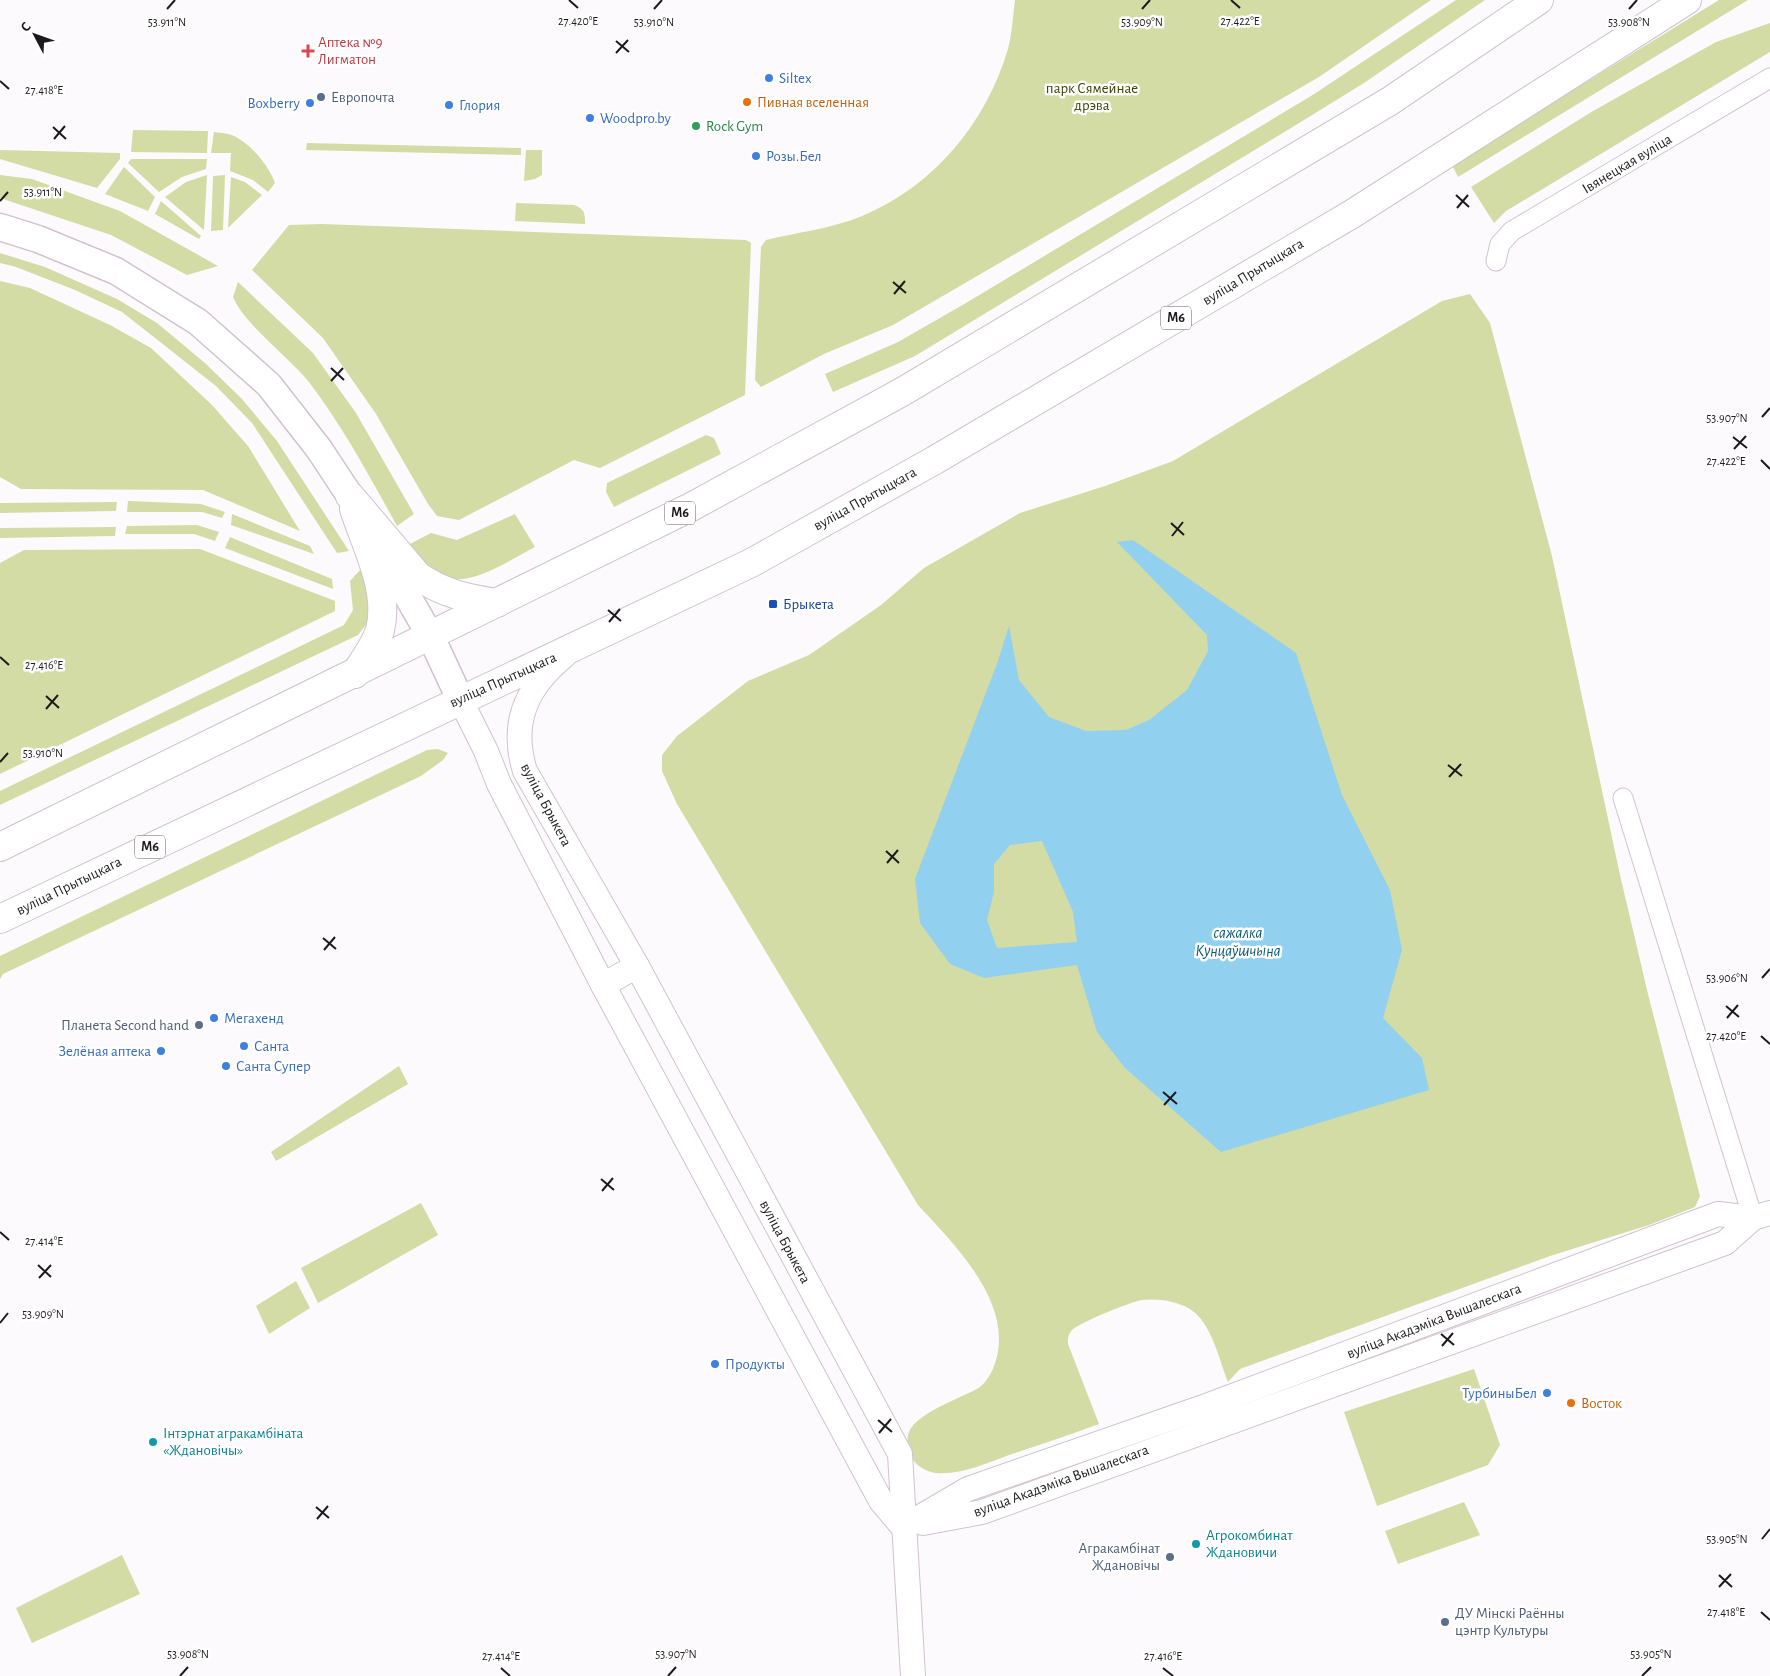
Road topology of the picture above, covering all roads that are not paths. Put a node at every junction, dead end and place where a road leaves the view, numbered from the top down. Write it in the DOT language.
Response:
graph roads {
  1 [pos="1539,0"];
  2 [pos="1687,0"];
  3 [pos="1770,78"];
  4 [pos="0,227"];
  5 [pos="1496,261"];
  6 [pos="350,496"];
  7 [pos="497,603"];
  8 [pos="431,637"];
  9 [pos="574,648"];
  10 [pos="355,674"];
  11 [pos="460,699"];
  12 [pos="1623,798"];
  13 [pos="0,847"];
  14 [pos="0,919"];
  15 [pos="637,966"];
  16 [pos="603,985"];
  17 [pos="1761,1215"];
  18 [pos="797,1265"];
  19 [pos="763,1282"];
  20 [pos="903,1527"];
  21 [pos="913,1676"];
  1 -- 7 [label="main road, М6"];
  2 -- 9 [label="main road, вуліца Прытыцкага / М6"];
  3 -- 5 [label="street, Івянецкая вуліца"];
  4 -- 6 [label="main road"];
  6 -- 7 [label="main road"];
  6 -- 8 [label="main road"];
  6 -- 10 [label="main road"];
  7 -- 8 [label="main road, М6"];
  8 -- 10 [label="main road, М6"];
  8 -- 11 [label="main road"];
  9 -- 11 [label="main road, вуліца Прытыцкага / М6"];
  9 -- 15 [label="street, вуліца Брыкета"];
  10 -- 13 [label="main road, М6"];
  11 -- 14 [label="main road, вуліца Прытыцкага / М6"];
  11 -- 16 [label="street, вуліца Брыкета"];
  12 -- 17 [label="street"];
  15 -- 16 [label="street"];
  15 -- 18 [label="street, вуліца Брыкета"];
  16 -- 19 [label="street, вуліца Брыкета"];
  17 -- 20 [label="street, вуліца Акадэміка Вышалескага"];
  18 -- 19 [label="street"];
  18 -- 20 [label="street, вуліца Брыкета"];
  19 -- 20 [label="street, вуліца Брыкета"];
  20 -- 21 [label="street, вуліца Брыкета"];
}
